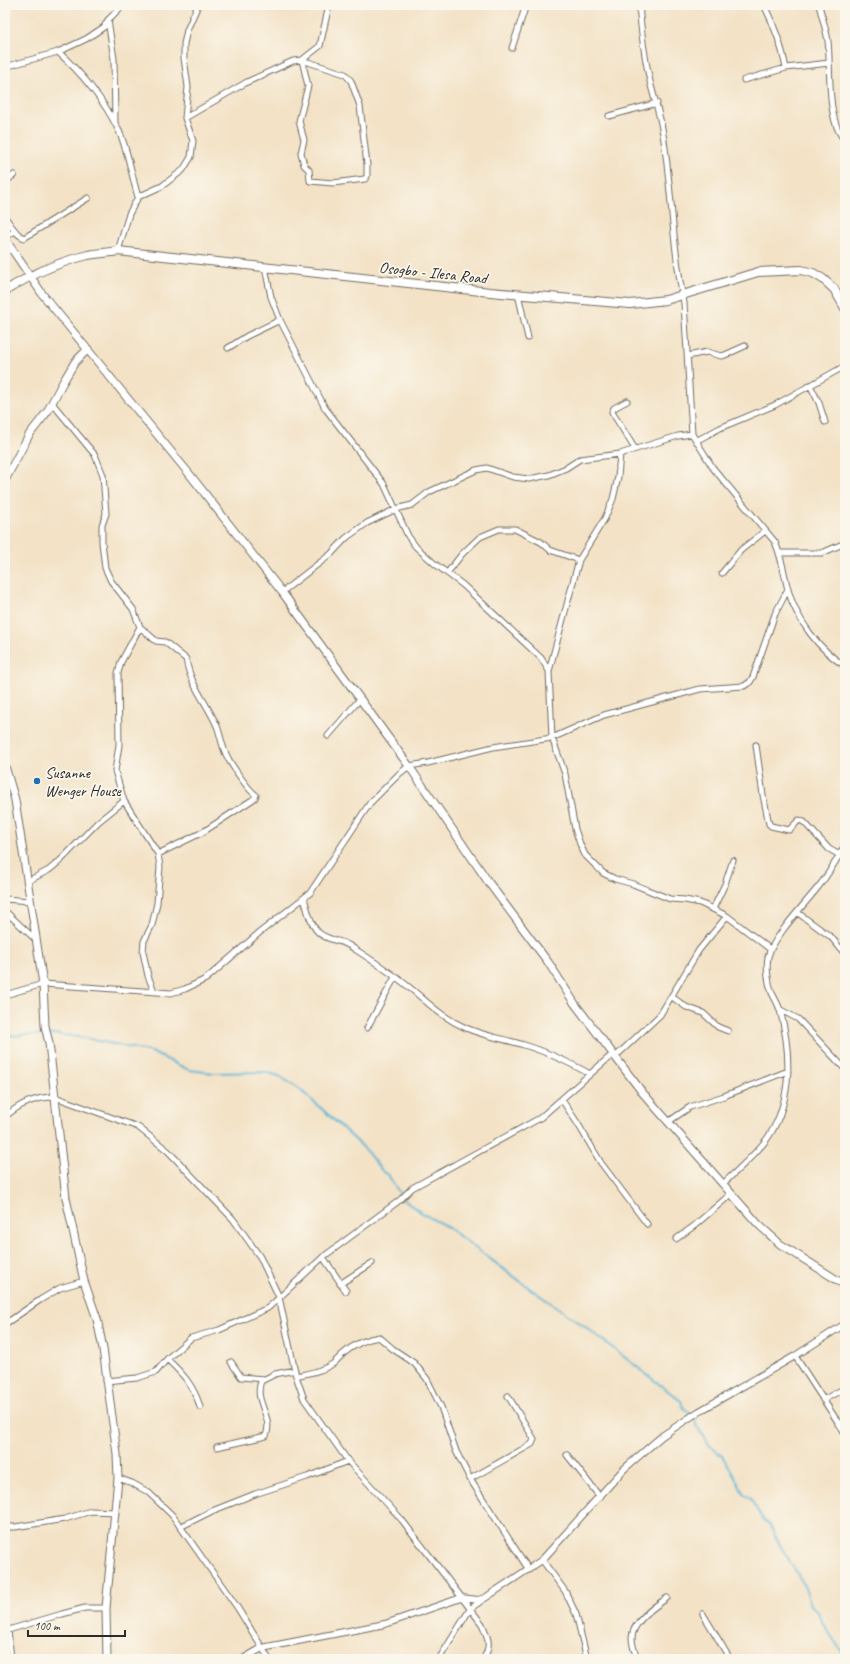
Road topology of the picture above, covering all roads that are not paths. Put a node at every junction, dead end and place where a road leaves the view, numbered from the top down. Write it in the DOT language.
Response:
graph roads {
  1 [pos="123,5"];
  2 [pos="198,5"];
  3 [pos="329,5"];
  4 [pos="526,5"];
  5 [pos="639,5"];
  6 [pos="764,5"];
  7 [pos="819,5"];
  8 [pos="108,20"];
  9 [pos="512,48"];
  10 [pos="58,52"];
  11 [pos="302,60"];
  12 [pos="829,63"];
  13 [pos="5,67"];
  14 [pos="786,68"];
  15 [pos="744,80"];
  16 [pos="657,103"];
  17 [pos="609,116"];
  18 [pos="185,118"];
  19 [pos="115,123"];
  20 [pos="845,140"];
  21 [pos="14,175"];
  22 [pos="5,182"];
  23 [pos="138,197"];
  24 [pos="88,198"];
  25 [pos="5,217"];
  26 [pos="15,231"];
  27 [pos="5,238"];
  28 [pos="118,251"];
  29 [pos="265,267"];
  30 [pos="31,276"];
  31 [pos="5,291"];
  32 [pos="518,294"];
  33 [pos="682,295"];
  34 [pos="845,308"];
  35 [pos="280,320"];
  36 [pos="528,338"];
  37 [pos="745,346"];
  38 [pos="228,348"];
  39 [pos="88,349"];
  40 [pos="688,356"];
  41 [pos="845,366"];
  42 [pos="810,385"];
  43 [pos="627,401"];
  44 [pos="52,403"];
  45 [pos="825,422"];
  46 [pos="692,434"];
  47 [pos="696,441"];
  48 [pos="635,449"];
  49 [pos="620,454"];
  50 [pos="5,480"];
  51 [pos="396,509"];
  52 [pos="765,531"];
  53 [pos="845,543"];
  54 [pos="780,553"];
  55 [pos="579,560"];
  56 [pos="448,572"];
  57 [pos="722,573"];
  58 [pos="788,590"];
  59 [pos="282,592"];
  60 [pos="140,627"];
  61 [pos="845,666"];
  62 [pos="549,671"];
  63 [pos="360,699"];
  64 [pos="328,736"];
  65 [pos="552,738"];
  66 [pos="756,745"];
  67 [pos="5,766"];
  68 [pos="409,766"];
  69 [pos="124,800"];
  70 [pos="845,845"];
  71 [pos="158,854"];
  72 [pos="840,855"];
  73 [pos="845,858"];
  74 [pos="733,860"];
  75 [pos="28,881"];
  76 [pos="304,898"];
  77 [pos="5,900"];
  78 [pos="30,901"];
  79 [pos="713,909"];
  80 [pos="5,911"];
  81 [pos="798,913"];
  82 [pos="727,916"];
  83 [pos="37,941"];
  84 [pos="770,949"];
  85 [pos="845,954"];
  86 [pos="395,977"];
  87 [pos="43,984"];
  88 [pos="154,991"];
  89 [pos="5,995"];
  90 [pos="672,997"];
  91 [pos="780,1009"];
  92 [pos="367,1028"];
  93 [pos="728,1031"];
  94 [pos="614,1055"];
  95 [pos="845,1069"];
  96 [pos="788,1071"];
  97 [pos="590,1074"];
  98 [pos="55,1097"];
  99 [pos="562,1100"];
  100 [pos="5,1117"];
  101 [pos="668,1122"];
  102 [pos="723,1184"];
  103 [pos="731,1194"];
  104 [pos="647,1224"];
  105 [pos="676,1239"];
  106 [pos="323,1257"];
  107 [pos="372,1263"];
  108 [pos="84,1281"];
  109 [pos="340,1284"];
  110 [pos="845,1285"];
  111 [pos="346,1291"];
  112 [pos="279,1297"];
  113 [pos="5,1324"];
  114 [pos="845,1324"];
  115 [pos="795,1356"];
  116 [pos="167,1360"];
  117 [pos="231,1362"];
  118 [pos="295,1373"];
  119 [pos="265,1379"];
  120 [pos="106,1381"];
  121 [pos="845,1388"];
  122 [pos="508,1396"];
  123 [pos="823,1400"];
  124 [pos="200,1407"];
  125 [pos="845,1421"];
  126 [pos="838,1424"];
  127 [pos="845,1433"];
  128 [pos="217,1447"];
  129 [pos="567,1455"];
  130 [pos="348,1461"];
  131 [pos="118,1478"];
  132 [pos="470,1479"];
  133 [pos="600,1497"];
  134 [pos="116,1512"];
  135 [pos="5,1527"];
  136 [pos="180,1527"];
  137 [pos="542,1560"];
  138 [pos="529,1570"];
  139 [pos="462,1598"];
  140 [pos="485,1598"];
  141 [pos="667,1598"];
  142 [pos="106,1608"];
  143 [pos="470,1610"];
  144 [pos="703,1614"];
  145 [pos="7,1630"];
  146 [pos="262,1648"];
  147 [pos="11,1659"];
  148 [pos="107,1659"];
  149 [pos="242,1659"];
  150 [pos="269,1659"];
  151 [pos="439,1659"];
  152 [pos="482,1659"];
  153 [pos="587,1659"];
  154 [pos="638,1659"];
  155 [pos="730,1659"];
  1 -- 8 [label="street"];
  2 -- 18 [label="street"];
  3 -- 11 [label="street"];
  4 -- 9 [label="street"];
  5 -- 16 [label="street"];
  6 -- 14 [label="street"];
  7 -- 12 [label="street"];
  8 -- 10 [label="street"];
  8 -- 19 [label="street"];
  10 -- 13 [label="street"];
  10 -- 19 [label="street"];
  11 -- 11 [label="street"];
  11 -- 18 [label="street"];
  12 -- 14 [label="street"];
  12 -- 20 [label="street"];
  14 -- 15 [label="street"];
  16 -- 17 [label="street"];
  16 -- 33 [label="street"];
  18 -- 23 [label="street"];
  19 -- 23 [label="street"];
  21 -- 22 [label="street"];
  23 -- 28 [label="street"];
  24 -- 26 [label="street"];
  25 -- 26 [label="street"];
  26 -- 27 [label="street"];
  27 -- 30 [label="main road"];
  28 -- 29 [label="main road, Osogbo - Ilesa Road"];
  28 -- 30 [label="main road, Osogbo - Ilesa Road"];
  29 -- 32 [label="main road, Osogbo - Ilesa Road"];
  29 -- 35 [label="street"];
  30 -- 31 [label="main road, Osogbo - Ilesa Road"];
  30 -- 39 [label="main road"];
  32 -- 33 [label="main road, Osogbo - Ilesa Road"];
  32 -- 36 [label="street"];
  33 -- 34 [label="main road, Osogbo - Ilesa Road"];
  33 -- 40 [label="street"];
  35 -- 38 [label="street"];
  35 -- 51 [label="street"];
  37 -- 40 [label="street"];
  39 -- 44 [label="main road"];
  39 -- 59 [label="main road"];
  40 -- 46 [label="street"];
  41 -- 42 [label="street"];
  42 -- 45 [label="street"];
  42 -- 47 [label="street"];
  43 -- 48 [label="street"];
  44 -- 50 [label="main road"];
  44 -- 60 [label="street"];
  46 -- 47 [label="street"];
  46 -- 48 [label="street"];
  47 -- 52 [label="street"];
  48 -- 49 [label="street"];
  49 -- 51 [label="street"];
  49 -- 55 [label="street"];
  51 -- 56 [label="street"];
  51 -- 59 [label="street"];
  52 -- 54 [label="street"];
  52 -- 57 [label="street"];
  53 -- 54 [label="street"];
  54 -- 58 [label="street"];
  55 -- 56 [label="street"];
  55 -- 62 [label="street"];
  56 -- 62 [label="street"];
  58 -- 61 [label="street"];
  58 -- 65 [label="street"];
  59 -- 63 [label="main road"];
  60 -- 69 [label="street"];
  60 -- 71 [label="street"];
  62 -- 65 [label="street"];
  63 -- 64 [label="street"];
  63 -- 68 [label="main road"];
  65 -- 68 [label="street"];
  65 -- 79 [label="street"];
  66 -- 72 [label="street"];
  67 -- 75 [label="main road"];
  68 -- 76 [label="street"];
  68 -- 94 [label="main road"];
  69 -- 71 [label="street"];
  69 -- 75 [label="street"];
  70 -- 72 [label="street"];
  71 -- 88 [label="street"];
  72 -- 73 [label="street"];
  72 -- 81 [label="street"];
  74 -- 79 [label="street"];
  75 -- 78 [label="main road"];
  76 -- 86 [label="street"];
  76 -- 88 [label="street"];
  77 -- 78 [label="street"];
  78 -- 83 [label="main road"];
  79 -- 82 [label="street"];
  80 -- 83 [label="street"];
  81 -- 84 [label="street"];
  81 -- 85 [label="street"];
  82 -- 84 [label="street"];
  82 -- 90 [label="street"];
  83 -- 87 [label="main road"];
  84 -- 91 [label="street"];
  86 -- 92 [label="street"];
  86 -- 97 [label="street"];
  87 -- 88 [label="street"];
  87 -- 89 [label="street"];
  87 -- 98 [label="main road"];
  90 -- 93 [label="street"];
  90 -- 94 [label="street"];
  91 -- 95 [label="street"];
  91 -- 96 [label="street"];
  94 -- 97 [label="street"];
  94 -- 101 [label="main road"];
  96 -- 101 [label="street"];
  96 -- 102 [label="street"];
  97 -- 99 [label="street"];
  98 -- 100 [label="street"];
  98 -- 108 [label="main road"];
  98 -- 112 [label="street"];
  99 -- 104 [label="street"];
  99 -- 106 [label="street"];
  101 -- 102 [label="main road"];
  102 -- 103 [label="main road"];
  103 -- 105 [label="street"];
  103 -- 110 [label="main road"];
  106 -- 109 [label="street"];
  106 -- 112 [label="street"];
  107 -- 109 [label="street"];
  108 -- 113 [label="street"];
  108 -- 120 [label="main road"];
  109 -- 111 [label="street"];
  112 -- 116 [label="street"];
  112 -- 118 [label="street"];
  114 -- 115 [label="street"];
  115 -- 123 [label="street"];
  115 -- 133 [label="street"];
  116 -- 120 [label="street"];
  116 -- 124 [label="street"];
  117 -- 119 [label="street"];
  118 -- 119 [label="street"];
  118 -- 130 [label="street"];
  118 -- 132 [label="street"];
  119 -- 128 [label="street"];
  120 -- 131 [label="main road"];
  121 -- 123 [label="street"];
  122 -- 132 [label="street"];
  123 -- 126 [label="street"];
  125 -- 126 [label="street"];
  126 -- 127 [label="street"];
  129 -- 133 [label="street"];
  130 -- 136 [label="street"];
  130 -- 139 [label="street"];
  131 -- 134 [label="main road"];
  131 -- 136 [label="street"];
  132 -- 138 [label="street"];
  133 -- 137 [label="street"];
  134 -- 135 [label="street"];
  134 -- 142 [label="main road"];
  136 -- 146 [label="street"];
  137 -- 138 [label="street"];
  137 -- 153 [label="street"];
  138 -- 140 [label="street"];
  139 -- 140 [label="street"];
  139 -- 143 [label="street"];
  139 -- 146 [label="street"];
  140 -- 143 [label="street"];
  141 -- 154 [label="street"];
  142 -- 145 [label="street"];
  142 -- 148 [label="main road"];
  143 -- 151 [label="street"];
  143 -- 152 [label="street"];
  144 -- 155 [label="street"];
  145 -- 147 [label="street"];
  146 -- 149 [label="street"];
  146 -- 150 [label="street"];
}
